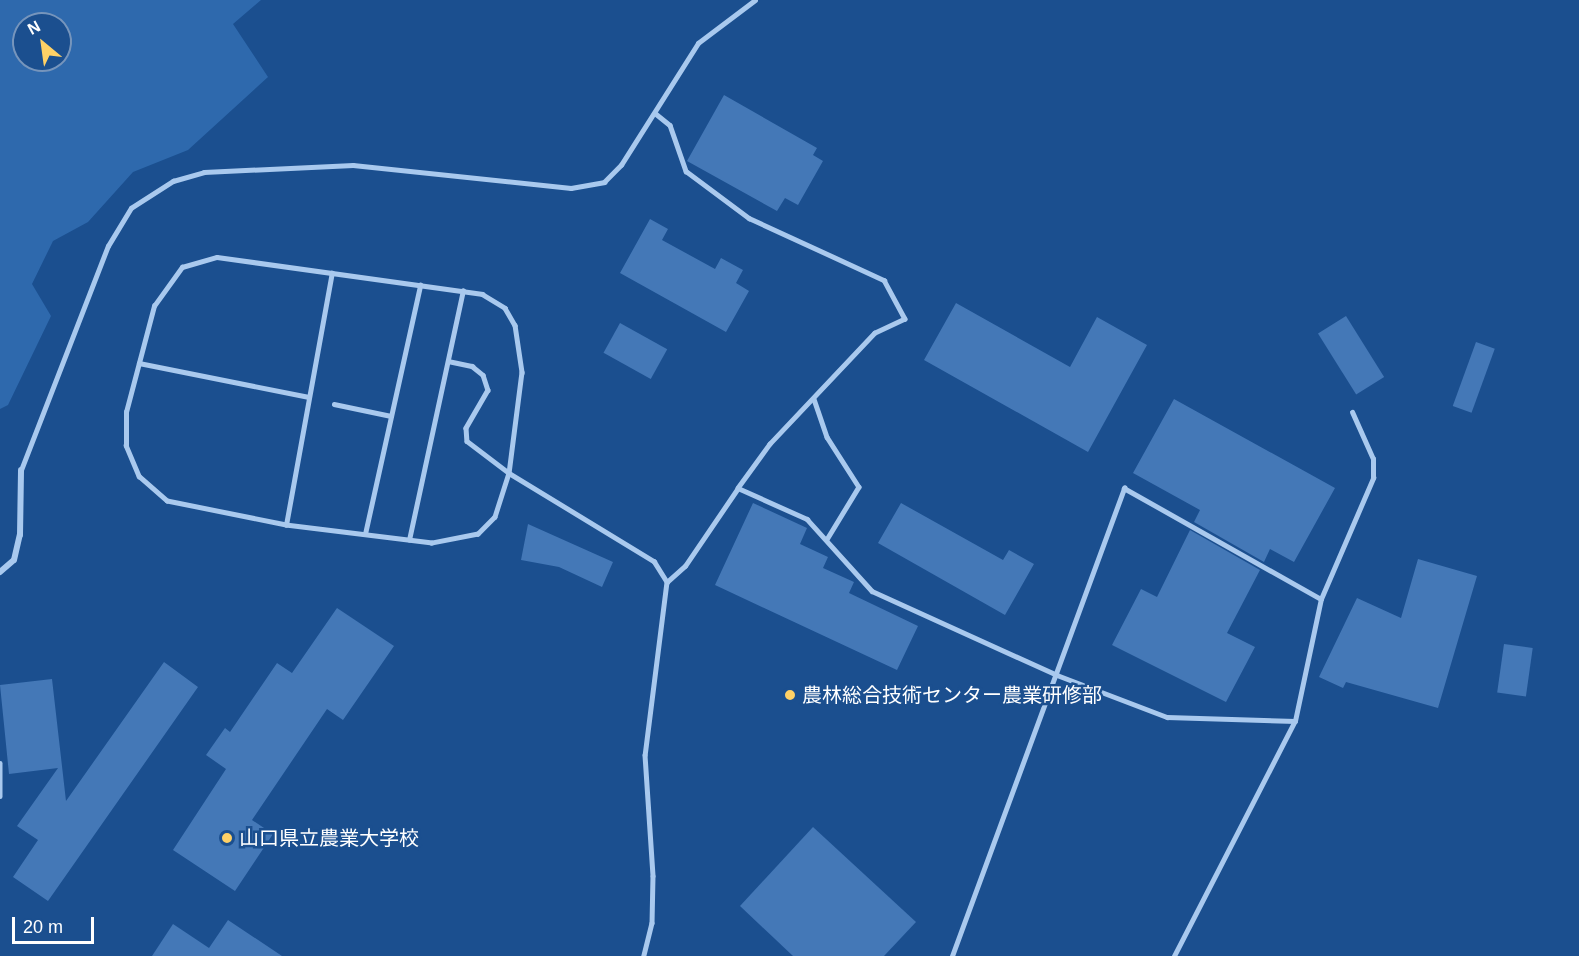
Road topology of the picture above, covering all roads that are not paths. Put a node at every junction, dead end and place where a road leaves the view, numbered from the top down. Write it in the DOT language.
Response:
graph roads {
  1 [pos="755,0"];
  2 [pos="655,113"];
  3 [pos="332,273"];
  4 [pos="420,285"];
  5 [pos="463,291"];
  6 [pos="448,361"];
  7 [pos="139,363"];
  8 [pos="309,397"];
  9 [pos="814,399"];
  10 [pos="334,404"];
  11 [pos="1352,412"];
  12 [pos="391,416"];
  13 [pos="21,470"];
  14 [pos="508,473"];
  15 [pos="738,488"];
  16 [pos="286,525"];
  17 [pos="365,534"];
  18 [pos="828,538"];
  19 [pos="409,540"];
  20 [pos="0,572"];
  21 [pos="667,582"];
  22 [pos="1321,599"];
  23 [pos="1057,675"];
  24 [pos="1295,721"];
  25 [pos="0,763"];
  26 [pos="0,796"];
  27 [pos="644,956"];
  28 [pos="952,956"];
  29 [pos="1174,956"];
  1 -- 2 [label="lane"];
  2 -- 9 [label="lane"];
  2 -- 13 [label="lane"];
  3 -- 4 [label="lane"];
  3 -- 7 [label="lane"];
  3 -- 8 [label="lane"];
  4 -- 5 [label="lane"];
  4 -- 12 [label="lane"];
  5 -- 6 [label="lane"];
  5 -- 14 [label="lane"];
  6 -- 14 [label="lane"];
  6 -- 19 [label="lane"];
  7 -- 8 [label="lane"];
  7 -- 16 [label="lane"];
  8 -- 16 [label="lane"];
  9 -- 15 [label="lane"];
  9 -- 18 [label="lane"];
  10 -- 12 [label="lane"];
  11 -- 22 [label="lane"];
  12 -- 17 [label="lane"];
  13 -- 20 [label="street"];
  14 -- 19 [label="lane"];
  14 -- 21 [label="lane"];
  15 -- 18 [label="lane"];
  15 -- 21 [label="lane"];
  16 -- 17 [label="lane"];
  17 -- 19 [label="lane"];
  18 -- 23 [label="lane"];
  21 -- 27 [label="lane"];
  22 -- 23 [label="lane"];
  22 -- 24 [label="lane"];
  23 -- 24 [label="lane"];
  23 -- 28 [label="lane"];
  24 -- 29 [label="lane"];
  25 -- 26 [label="lane"];
}
